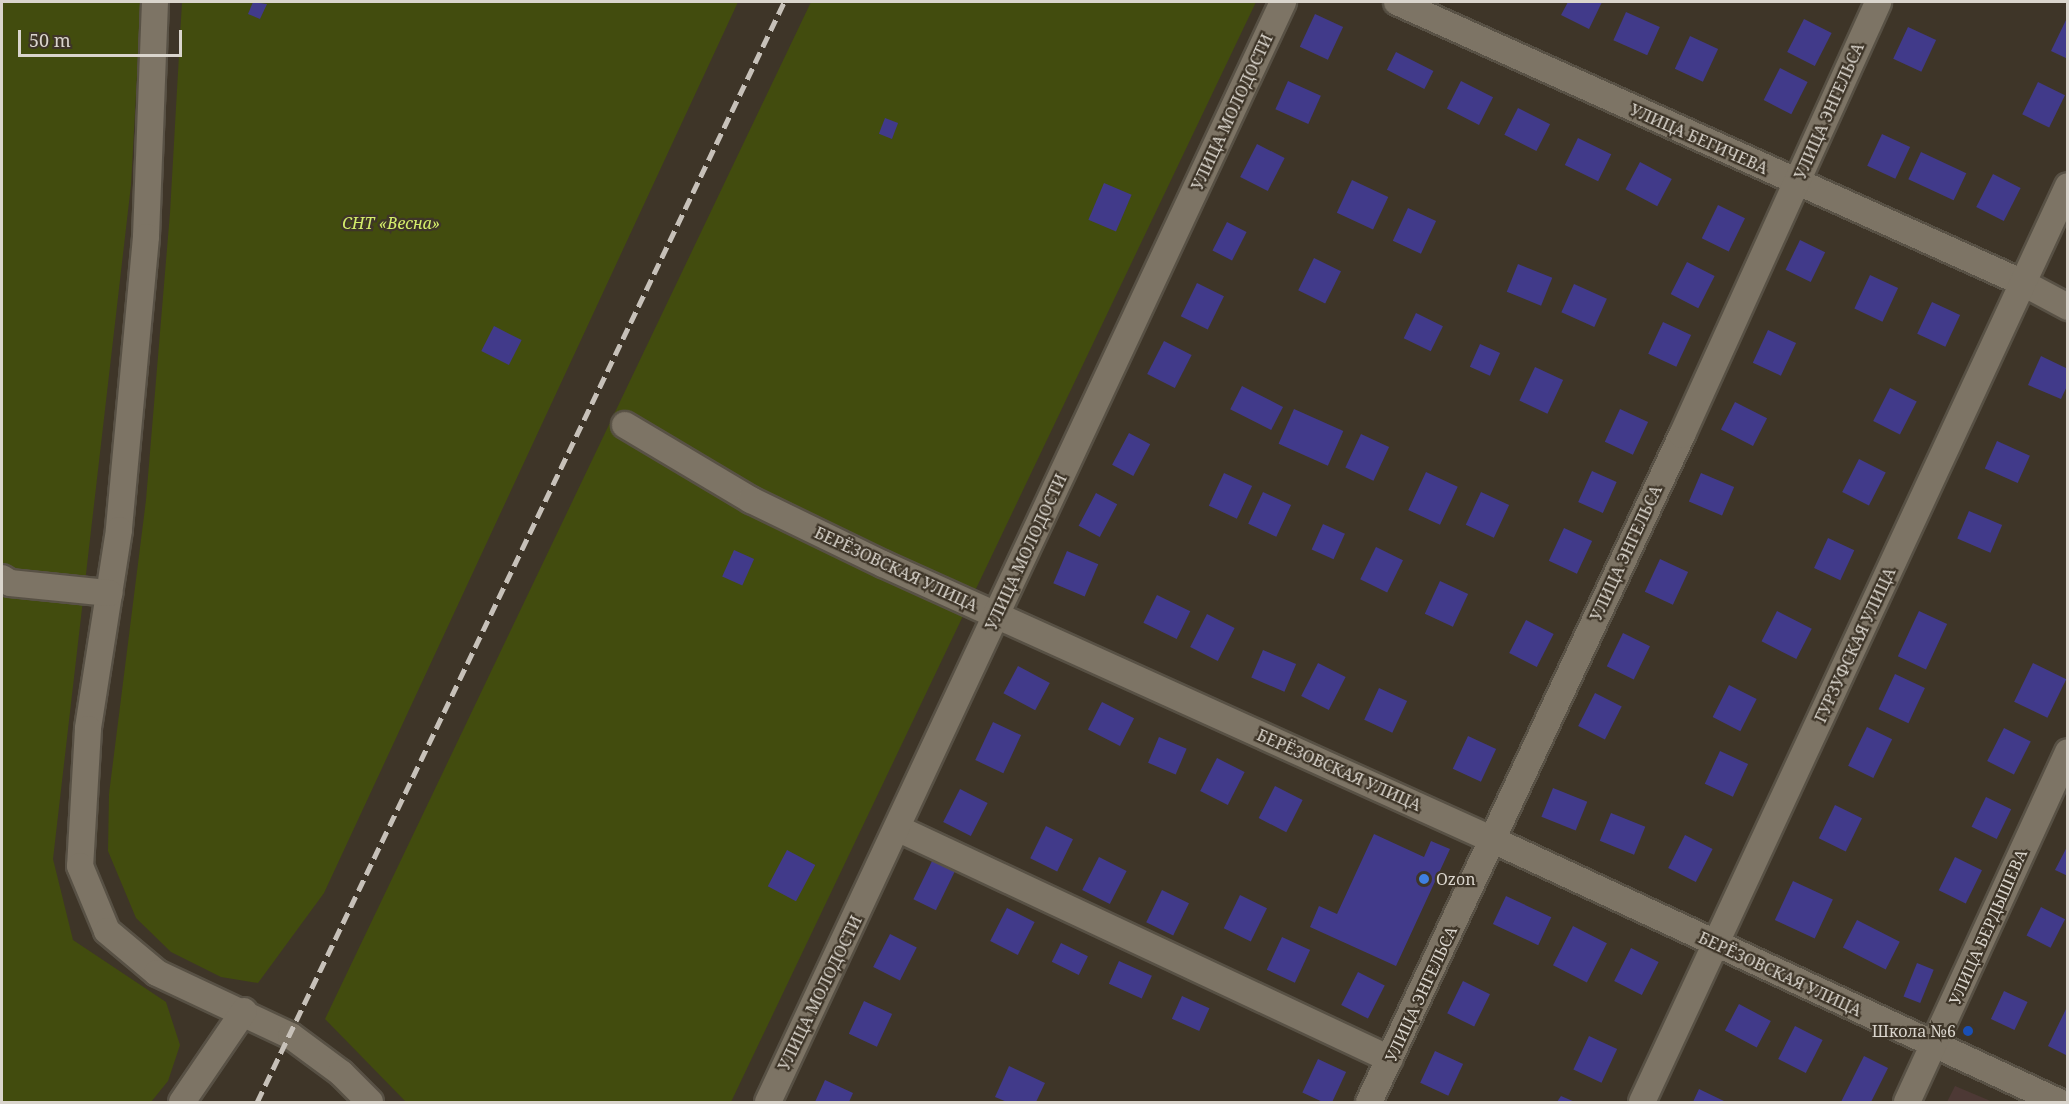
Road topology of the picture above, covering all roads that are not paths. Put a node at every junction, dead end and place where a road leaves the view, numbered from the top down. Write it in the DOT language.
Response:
graph roads {
  1 [pos="155,2"];
  2 [pos="1283,2"];
  3 [pos="1397,2"];
  4 [pos="1878,2"];
  5 [pos="1797,184"];
  6 [pos="2067,186"];
  7 [pos="2023,283"];
  8 [pos="2067,307"];
  9 [pos="625,425"];
  10 [pos="2,578"];
  11 [pos="110,593"];
  12 [pos="996,616"];
  13 [pos="2067,752"];
  14 [pos="899,829"];
  15 [pos="1493,840"];
  16 [pos="1716,945"];
  17 [pos="244,1011"];
  18 [pos="1934,1045"];
  19 [pos="1390,1059"];
  20 [pos="182,1102"];
  21 [pos="370,1102"];
  22 [pos="768,1102"];
  23 [pos="1369,1102"];
  24 [pos="1642,1102"];
  25 [pos="1907,1102"];
  26 [pos="2059,1102"];
  1 -- 11 [label="street"];
  2 -- 12 [label="street, УЛИЦА МОЛОДОСТИ"];
  3 -- 5 [label="street, УЛИЦА БЕГИЧЕВА"];
  4 -- 5 [label="street, УЛИЦА ЭНГЕЛЬСА"];
  5 -- 7 [label="street, УЛИЦА БЕГИЧЕВА"];
  5 -- 15 [label="street, УЛИЦА ЭНГЕЛЬСА"];
  6 -- 7 [label="street, ГУРЗУФСКАЯ УЛИЦА"];
  7 -- 8 [label="street, УЛИЦА БЕГИЧЕВА"];
  7 -- 16 [label="street, ГУРЗУФСКАЯ УЛИЦА"];
  9 -- 12 [label="street, БЕРЁЗОВСКАЯ УЛИЦА"];
  10 -- 11 [label="street"];
  11 -- 17 [label="street"];
  12 -- 14 [label="street, УЛИЦА МОЛОДОСТИ"];
  12 -- 15 [label="street, БЕРЁЗОВСКАЯ УЛИЦА"];
  13 -- 18 [label="street, УЛИЦА БЕРДЫШЕВА"];
  14 -- 19 [label="street"];
  14 -- 22 [label="street, УЛИЦА МОЛОДОСТИ"];
  15 -- 16 [label="street, БЕРЁЗОВСКАЯ УЛИЦА"];
  15 -- 19 [label="street, УЛИЦА ЭНГЕЛЬСА"];
  16 -- 18 [label="street, БЕРЁЗОВСКАЯ УЛИЦА"];
  16 -- 24 [label="street, ГУРЗУФСКАЯ УЛИЦА"];
  17 -- 20 [label="street"];
  17 -- 21 [label="street"];
  18 -- 25 [label="street, УЛИЦА БЕРДЫШЕВА"];
  18 -- 26 [label="street, БЕРЁЗОВСКАЯ УЛИЦА"];
  19 -- 23 [label="street, УЛИЦА ЭНГЕЛЬСА"];
}
